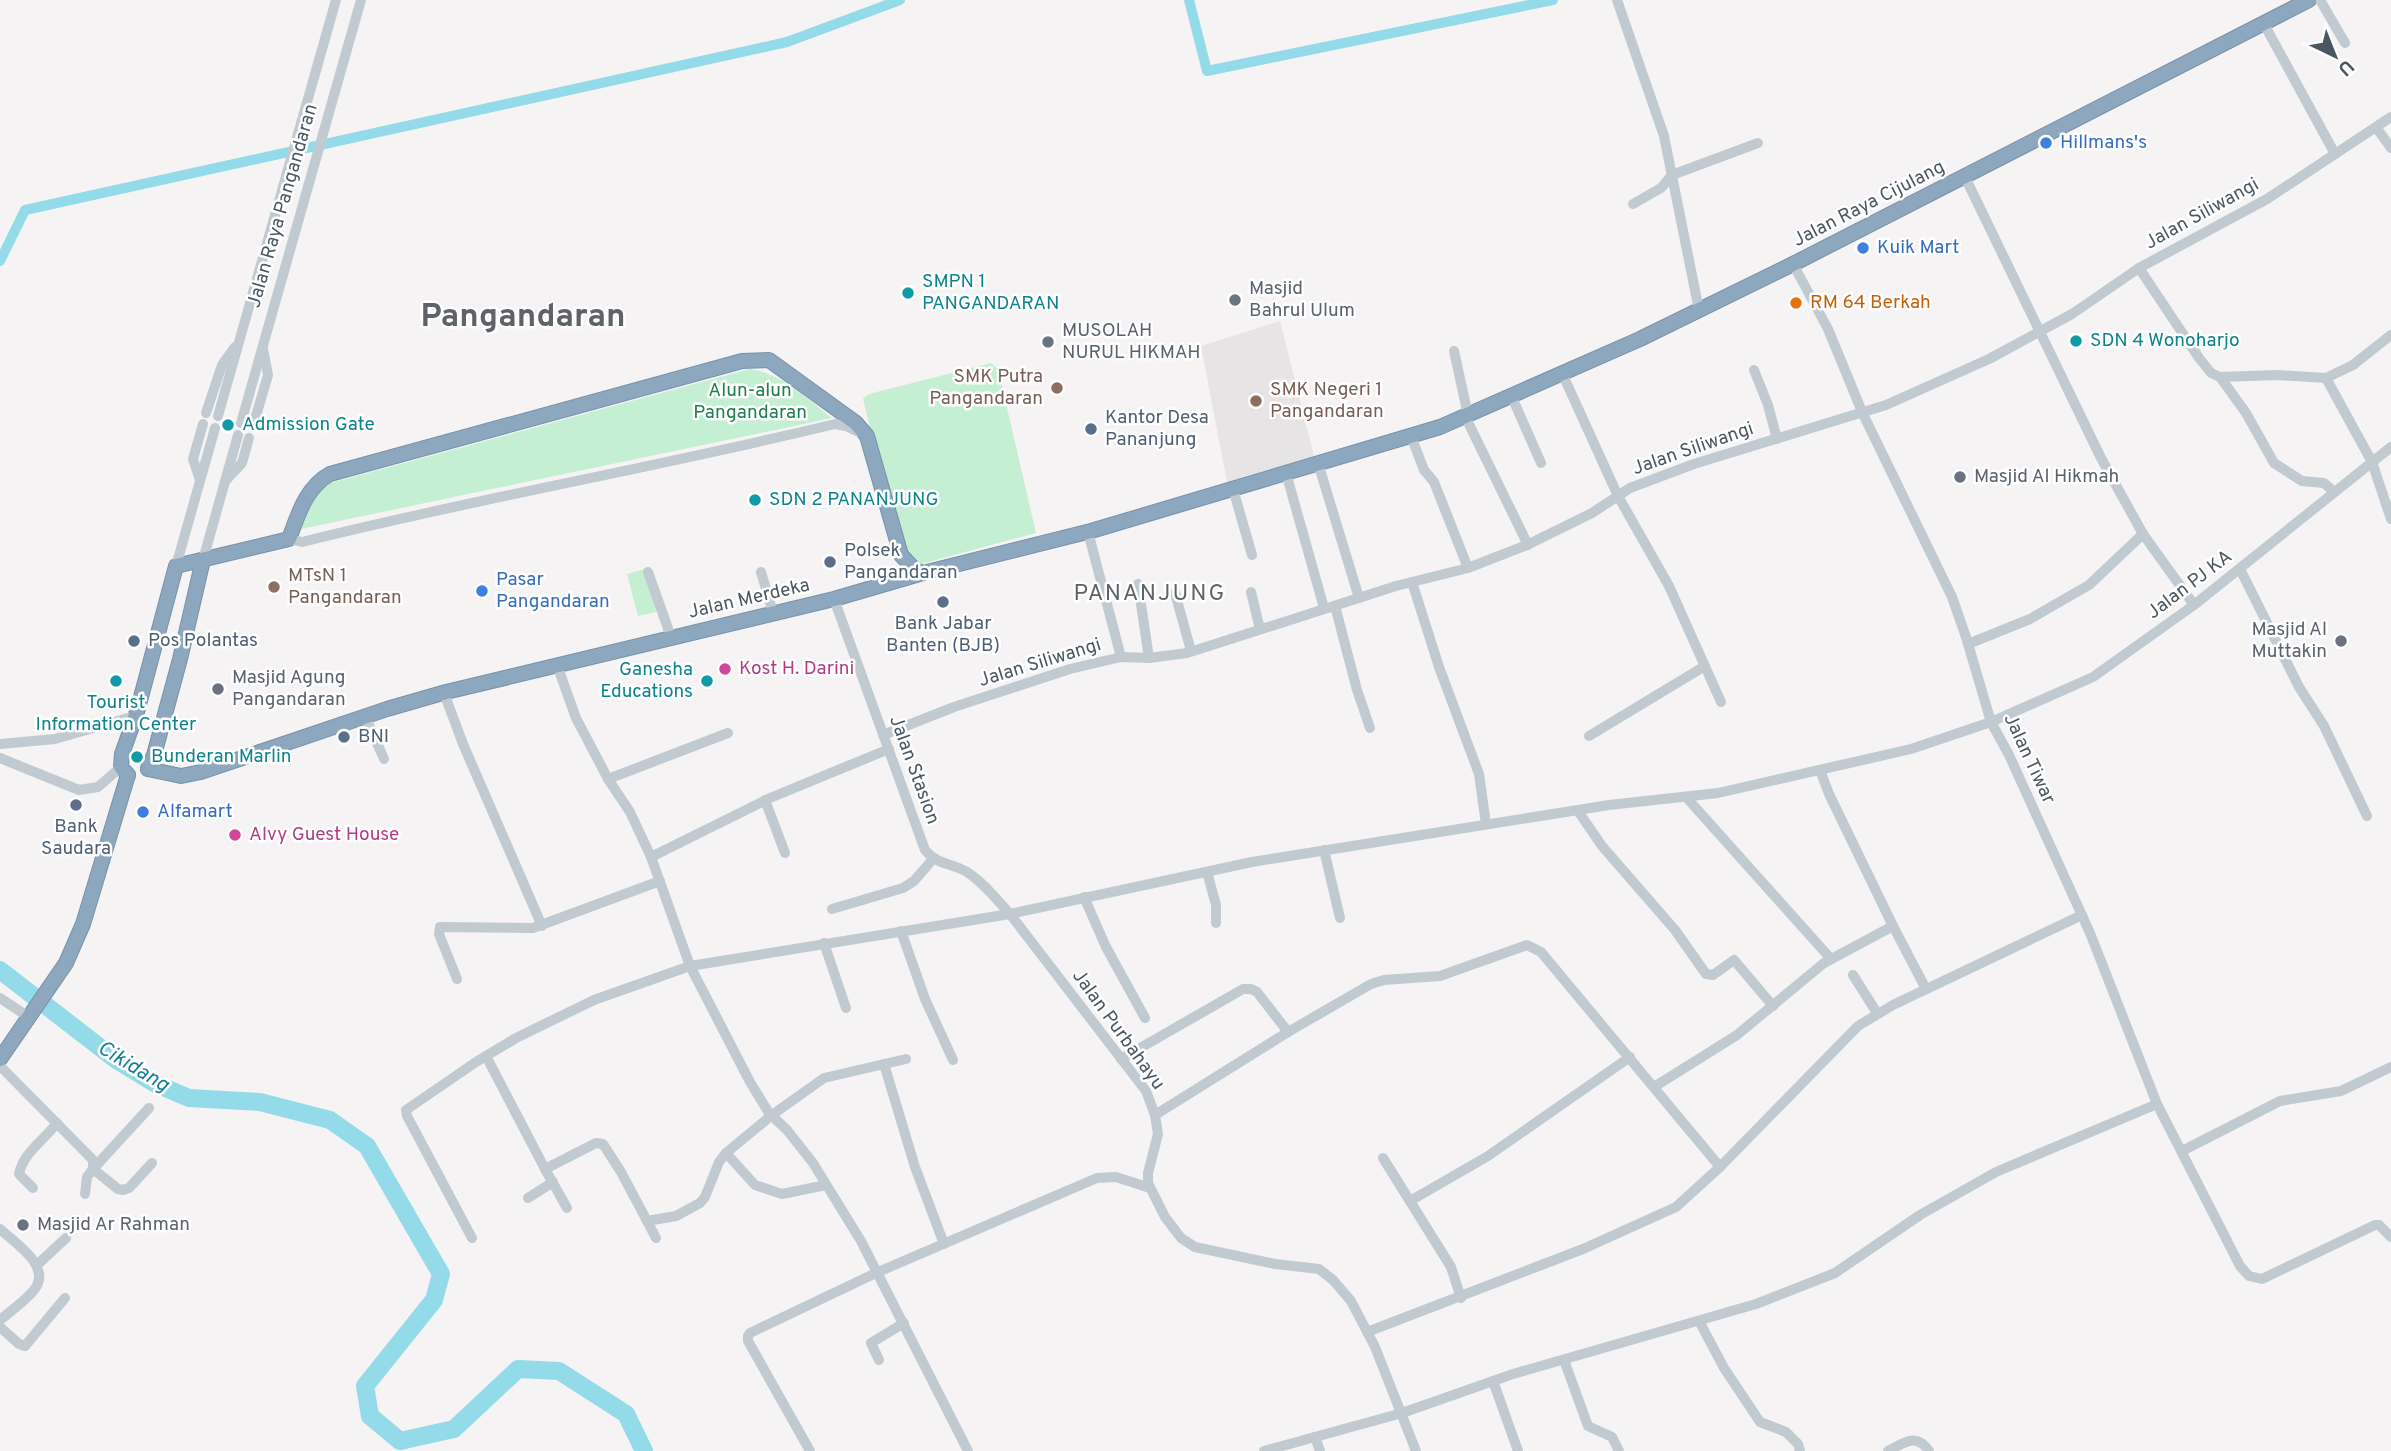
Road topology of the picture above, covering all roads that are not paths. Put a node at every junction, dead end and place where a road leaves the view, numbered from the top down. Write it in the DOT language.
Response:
graph roads {
  1 [pos="336,0"];
  2 [pos="361,0"];
  3 [pos="1617,0"];
  4 [pos="2309,0"];
  5 [pos="2320,0"];
  6 [pos="2264,24"];
  7 [pos="2345,43"];
  8 [pos="2391,117"];
  9 [pos="2376,127"];
  10 [pos="1758,143"];
  11 [pos="2391,148"];
  12 [pos="2335,155"];
  13 [pos="1672,175"];
  14 [pos="1965,177"];
  15 [pos="1633,204"];
  16 [pos="1793,264"];
  17 [pos="2139,268"];
  18 [pos="1699,310"];
  19 [pos="2039,332"];
  20 [pos="2391,335"];
  21 [pos="239,343"];
  22 [pos="263,349"];
  23 [pos="1454,351"];
  24 [pos="1754,370"];
  25 [pos="1562,373"];
  26 [pos="2220,377"];
  27 [pos="2326,379"];
  28 [pos="1511,395"];
  29 [pos="206,413"];
  30 [pos="1863,414"];
  31 [pos="1467,415"];
  32 [pos="218,416"];
  33 [pos="241,423"];
  34 [pos="203,424"];
  35 [pos="253,426"];
  36 [pos="1440,427"];
  37 [pos="215,428"];
  38 [pos="238,435"];
  39 [pos="867,436"];
  40 [pos="1411,436"];
  41 [pos="250,438"];
  42 [pos="1777,439"];
  43 [pos="2391,447"];
  44 [pos="2372,462"];
  45 [pos="1318,463"];
  46 [pos="1541,463"];
  47 [pos="1286,473"];
  48 [pos="200,481"];
  49 [pos="225,482"];
  50 [pos="1233,489"];
  51 [pos="2334,492"];
  52 [pos="1618,496"];
  53 [pos="2391,519"];
  54 [pos="1088,532"];
  55 [pos="2143,534"];
  56 [pos="289,539"];
  57 [pos="1528,545"];
  58 [pos="901,555"];
  59 [pos="1252,555"];
  60 [pos="203,560"];
  61 [pos="176,566"];
  62 [pos="1468,568"];
  63 [pos="2240,569"];
  64 [pos="648,572"];
  65 [pos="761,572"];
  66 [pos="923,573"];
  67 [pos="1412,582"];
  68 [pos="1138,584"];
  69 [pos="883,586"];
  70 [pos="1251,592"];
  71 [pos="1175,593"];
  72 [pos="1359,598"];
  73 [pos="835,599"];
  74 [pos="2194,606"];
  75 [pos="1329,607"];
  76 [pos="773,613"];
  77 [pos="1260,629"];
  78 [pos="671,637"];
  79 [pos="1968,644"];
  80 [pos="1191,651"];
  81 [pos="1121,657"];
  82 [pos="1149,658"];
  83 [pos="557,665"];
  84 [pos="1705,666"];
  85 [pos="444,693"];
  86 [pos="1721,702"];
  87 [pos="135,716"];
  88 [pos="365,716"];
  89 [pos="1991,722"];
  90 [pos="1370,728"];
  91 [pos="728,733"];
  92 [pos="883,735"];
  93 [pos="1589,736"];
  94 [pos="0,744"];
  95 [pos="889,749"];
  96 [pos="0,758"];
  97 [pos="384,759"];
  98 [pos="148,769"];
  99 [pos="1820,770"];
  100 [pos="124,771"];
  101 [pos="608,779"];
  102 [pos="1686,797"];
  103 [pos="765,800"];
  104 [pos="1578,811"];
  105 [pos="2367,816"];
  106 [pos="1486,824"];
  107 [pos="1324,850"];
  108 [pos="785,853"];
  109 [pos="651,857"];
  110 [pos="933,859"];
  111 [pos="1207,872"];
  112 [pos="660,881"];
  113 [pos="1084,897"];
  114 [pos="832,909"];
  115 [pos="1010,915"];
  116 [pos="2082,915"];
  117 [pos="1339,918"];
  118 [pos="1216,923"];
  119 [pos="542,926"];
  120 [pos="1894,926"];
  121 [pos="901,931"];
  122 [pos="824,943"];
  123 [pos="1831,959"];
  124 [pos="690,966"];
  125 [pos="1853,975"];
  126 [pos="457,979"];
  127 [pos="1926,989"];
  128 [pos="0,998"];
  129 [pos="1773,1006"];
  130 [pos="846,1008"];
  131 [pos="1877,1013"];
  132 [pos="32,1014"];
  133 [pos="1145,1018"];
  134 [pos="1288,1032"];
  135 [pos="486,1056"];
  136 [pos="1630,1057"];
  137 [pos="0,1059"];
  138 [pos="906,1059"];
  139 [pos="1121,1059"];
  140 [pos="953,1060"];
  141 [pos="884,1064"];
  142 [pos="0,1066"];
  143 [pos="2391,1067"];
  144 [pos="1654,1087"];
  145 [pos="2157,1104"];
  146 [pos="149,1108"];
  147 [pos="772,1115"];
  148 [pos="1155,1115"];
  149 [pos="57,1123"];
  150 [pos="2182,1151"];
  151 [pos="729,1157"];
  152 [pos="1383,1158"];
  153 [pos="152,1163"];
  154 [pos="1720,1167"];
  155 [pos="93,1169"];
  156 [pos="545,1169"];
  157 [pos="553,1182"];
  158 [pos="826,1185"];
  159 [pos="33,1188"];
  160 [pos="1150,1188"];
  161 [pos="85,1194"];
  162 [pos="528,1198"];
  163 [pos="1410,1201"];
  164 [pos="567,1208"];
  165 [pos="647,1221"];
  166 [pos="0,1229"];
  167 [pos="2391,1237"];
  168 [pos="66,1238"];
  169 [pos="472,1238"];
  170 [pos="656,1238"];
  171 [pos="944,1244"];
  172 [pos="37,1265"];
  173 [pos="878,1272"];
  174 [pos="1461,1297"];
  175 [pos="65,1298"];
  176 [pos="0,1320"];
  177 [pos="1699,1321"];
  178 [pos="904,1322"];
  179 [pos="0,1327"];
  180 [pos="1367,1332"];
  181 [pos="879,1360"];
  182 [pos="1564,1360"];
  183 [pos="1493,1381"];
  184 [pos="1402,1413"];
  185 [pos="1315,1437"];
  186 [pos="810,1451"];
  187 [pos="968,1451"];
  188 [pos="1264,1451"];
  189 [pos="1320,1451"];
  190 [pos="1416,1451"];
  191 [pos="1518,1451"];
  192 [pos="1619,1451"];
  193 [pos="1800,1451"];
  194 [pos="1888,1451"];
  195 [pos="1929,1451"];
  1 -- 21 [label="street, Jalan Raya Pangandaran"];
  2 -- 22 [label="street, Jalan Raya Pangandaran"];
  3 -- 13 [label="street"];
  4 -- 6 [label="highway, Jalan Raya Cijulang"];
  5 -- 7 [label="street"];
  6 -- 12 [label="street"];
  6 -- 14 [label="highway, Jalan Raya Cijulang"];
  8 -- 9 [label="street, Jalan Siliwangi"];
  9 -- 11 [label="street"];
  9 -- 12 [label="street, Jalan Siliwangi"];
  10 -- 13 [label="street"];
  12 -- 17 [label="street, Jalan Siliwangi"];
  13 -- 15 [label="street"];
  13 -- 18 [label="street"];
  14 -- 16 [label="highway, Jalan Raya Cijulang"];
  14 -- 19 [label="street"];
  16 -- 18 [label="highway, Jalan Raya Cijulang"];
  16 -- 30 [label="street, Jalan Tiwar"];
  17 -- 19 [label="street, Jalan Siliwangi"];
  17 -- 26 [label="street"];
  18 -- 25 [label="highway, Jalan Raya Cijulang"];
  19 -- 30 [label="street, Jalan Siliwangi"];
  19 -- 55 [label="street"];
  20 -- 27 [label="street"];
  21 -- 29 [label="street"];
  21 -- 32 [label="street, Jalan Raya Pangandaran"];
  22 -- 33 [label="street, Jalan Raya Pangandaran"];
  22 -- 35 [label="street"];
  23 -- 31 [label="street"];
  24 -- 42 [label="street"];
  25 -- 28 [label="highway, Jalan Raya Cijulang"];
  25 -- 52 [label="street"];
  26 -- 27 [label="street"];
  26 -- 51 [label="street"];
  27 -- 44 [label="street"];
  28 -- 31 [label="highway, Jalan Raya Cijulang"];
  28 -- 46 [label="street"];
  30 -- 42 [label="street, Jalan Siliwangi"];
  30 -- 79 [label="street, Jalan Tiwar"];
  31 -- 36 [label="highway, Jalan Raya Cijulang"];
  31 -- 57 [label="street"];
  34 -- 48 [label="street"];
  36 -- 40 [label="highway, Jalan Merdeka"];
  37 -- 48 [label="street"];
  38 -- 49 [label="street"];
  39 -- 56 [label="street"];
  39 -- 56 [label="highway"];
  39 -- 58 [label="highway"];
  40 -- 45 [label="highway, Jalan Merdeka"];
  40 -- 62 [label="street"];
  41 -- 49 [label="street"];
  42 -- 52 [label="street, Jalan Siliwangi"];
  43 -- 44 [label="street, Jalan PJ KA"];
  44 -- 51 [label="street, Jalan PJ KA"];
  44 -- 53 [label="street"];
  45 -- 47 [label="highway, Jalan Merdeka"];
  45 -- 72 [label="street"];
  47 -- 50 [label="highway, Jalan Merdeka"];
  47 -- 75 [label="street"];
  48 -- 61 [label="street"];
  49 -- 60 [label="street"];
  50 -- 54 [label="highway, Jalan Merdeka"];
  50 -- 59 [label="street"];
  51 -- 63 [label="street, Jalan PJ KA"];
  52 -- 57 [label="street, Jalan Siliwangi"];
  52 -- 84 [label="street"];
  54 -- 66 [label="highway, Jalan Merdeka"];
  54 -- 81 [label="street"];
  55 -- 74 [label="street"];
  55 -- 79 [label="street"];
  56 -- 60 [label="highway"];
  57 -- 62 [label="street, Jalan Siliwangi"];
  58 -- 66 [label="highway"];
  58 -- 69 [label="highway"];
  60 -- 61 [label="highway"];
  60 -- 98 [label="highway"];
  61 -- 87 [label="highway"];
  62 -- 67 [label="street, Jalan Siliwangi"];
  63 -- 74 [label="street, Jalan PJ KA"];
  63 -- 105 [label="street"];
  64 -- 78 [label="street"];
  65 -- 76 [label="street"];
  66 -- 69 [label="highway, Jalan Merdeka"];
  67 -- 72 [label="street, Jalan Siliwangi"];
  67 -- 106 [label="street"];
  68 -- 82 [label="street"];
  69 -- 73 [label="highway, Jalan Merdeka"];
  70 -- 77 [label="street"];
  71 -- 80 [label="street"];
  72 -- 75 [label="street, Jalan Siliwangi"];
  73 -- 76 [label="highway, Jalan Merdeka"];
  73 -- 92 [label="street, Jalan Stasion"];
  74 -- 89 [label="street, Jalan PJ KA"];
  75 -- 77 [label="street, Jalan Siliwangi"];
  75 -- 90 [label="street"];
  76 -- 78 [label="highway, Jalan Merdeka"];
  77 -- 80 [label="street, Jalan Siliwangi"];
  78 -- 83 [label="highway, Jalan Merdeka"];
  79 -- 89 [label="street, Jalan Tiwar"];
  80 -- 82 [label="street, Jalan Siliwangi"];
  81 -- 82 [label="street, Jalan Siliwangi"];
  81 -- 92 [label="street, Jalan Siliwangi"];
  83 -- 85 [label="highway, Jalan Merdeka"];
  83 -- 101 [label="street"];
  84 -- 86 [label="street"];
  84 -- 93 [label="street"];
  85 -- 88 [label="highway, Jalan Merdeka"];
  85 -- 119 [label="street"];
  87 -- 94 [label="street"];
  87 -- 100 [label="highway"];
  88 -- 97 [label="street"];
  88 -- 98 [label="highway, Jalan Merdeka"];
  89 -- 99 [label="street, Jalan PJ KA"];
  89 -- 116 [label="street, Jalan Tiwar"];
  91 -- 101 [label="street"];
  92 -- 95 [label="street, Jalan Stasion"];
  95 -- 103 [label="street"];
  95 -- 110 [label="street, Jalan Stasion"];
  96 -- 100 [label="street"];
  98 -- 100 [label="highway"];
  99 -- 102 [label="street, Jalan PJ KA"];
  99 -- 120 [label="street"];
  100 -- 132 [label="highway"];
  101 -- 109 [label="street"];
  102 -- 104 [label="street, Jalan PJ KA"];
  102 -- 123 [label="street"];
  103 -- 108 [label="street"];
  103 -- 109 [label="street"];
  104 -- 106 [label="street, Jalan PJ KA"];
  104 -- 129 [label="street"];
  106 -- 107 [label="street, Jalan PJ KA"];
  107 -- 111 [label="street, Jalan PJ KA"];
  107 -- 117 [label="street"];
  109 -- 112 [label="street"];
  110 -- 114 [label="street"];
  110 -- 115 [label="street"];
  111 -- 113 [label="street, Jalan PJ KA"];
  111 -- 118 [label="street"];
  112 -- 119 [label="street"];
  112 -- 124 [label="street"];
  113 -- 115 [label="street, Jalan PJ KA"];
  113 -- 133 [label="street"];
  115 -- 121 [label="street, Jalan PJ KA"];
  115 -- 139 [label="street, Jalan Purbahayu"];
  116 -- 127 [label="street"];
  116 -- 145 [label="street, Jalan Tiwar"];
  119 -- 126 [label="street"];
  120 -- 123 [label="street"];
  120 -- 127 [label="street"];
  121 -- 122 [label="street, Jalan PJ KA"];
  121 -- 140 [label="street"];
  122 -- 124 [label="street, Jalan PJ KA"];
  122 -- 130 [label="street"];
  123 -- 129 [label="street"];
  124 -- 135 [label="street, Jalan PJ KA"];
  124 -- 147 [label="street"];
  125 -- 131 [label="street"];
  127 -- 131 [label="street"];
  128 -- 132 [label="street"];
  129 -- 144 [label="street"];
  131 -- 154 [label="street"];
  132 -- 137 [label="highway"];
  134 -- 136 [label="street"];
  134 -- 139 [label="street"];
  134 -- 148 [label="street"];
  135 -- 156 [label="street"];
  135 -- 169 [label="street, Jalan PJ KA"];
  136 -- 144 [label="street"];
  136 -- 163 [label="street"];
  138 -- 141 [label="street"];
  139 -- 148 [label="street, Jalan Purbahayu"];
  141 -- 147 [label="street"];
  141 -- 171 [label="street"];
  142 -- 149 [label="street"];
  143 -- 150 [label="street"];
  144 -- 154 [label="street"];
  145 -- 150 [label="street, Jalan Tiwar"];
  145 -- 177 [label="street"];
  146 -- 155 [label="street"];
  147 -- 151 [label="street"];
  147 -- 158 [label="street"];
  148 -- 160 [label="street, Jalan Purbahayu"];
  149 -- 155 [label="street"];
  149 -- 159 [label="street"];
  150 -- 167 [label="street, Jalan Tiwar"];
  151 -- 158 [label="street"];
  151 -- 165 [label="street"];
  152 -- 163 [label="street"];
  153 -- 155 [label="street"];
  154 -- 174 [label="street"];
  155 -- 161 [label="street"];
  156 -- 157 [label="street"];
  156 -- 165 [label="street"];
  157 -- 162 [label="street"];
  157 -- 164 [label="street"];
  158 -- 173 [label="street"];
  160 -- 171 [label="street"];
  160 -- 180 [label="street"];
  163 -- 174 [label="street"];
  165 -- 170 [label="street"];
  166 -- 172 [label="street"];
  168 -- 172 [label="street"];
  171 -- 173 [label="street"];
  172 -- 176 [label="street"];
  173 -- 178 [label="street"];
  173 -- 186 [label="street"];
  174 -- 180 [label="street"];
  175 -- 179 [label="street"];
  177 -- 182 [label="street"];
  177 -- 193 [label="street"];
  178 -- 181 [label="street"];
  178 -- 187 [label="street"];
  180 -- 184 [label="street"];
  182 -- 183 [label="street"];
  182 -- 192 [label="street"];
  183 -- 184 [label="street"];
  183 -- 191 [label="street"];
  184 -- 185 [label="street"];
  184 -- 190 [label="street"];
  185 -- 188 [label="street"];
  185 -- 189 [label="street"];
  194 -- 195 [label="street"];
}
